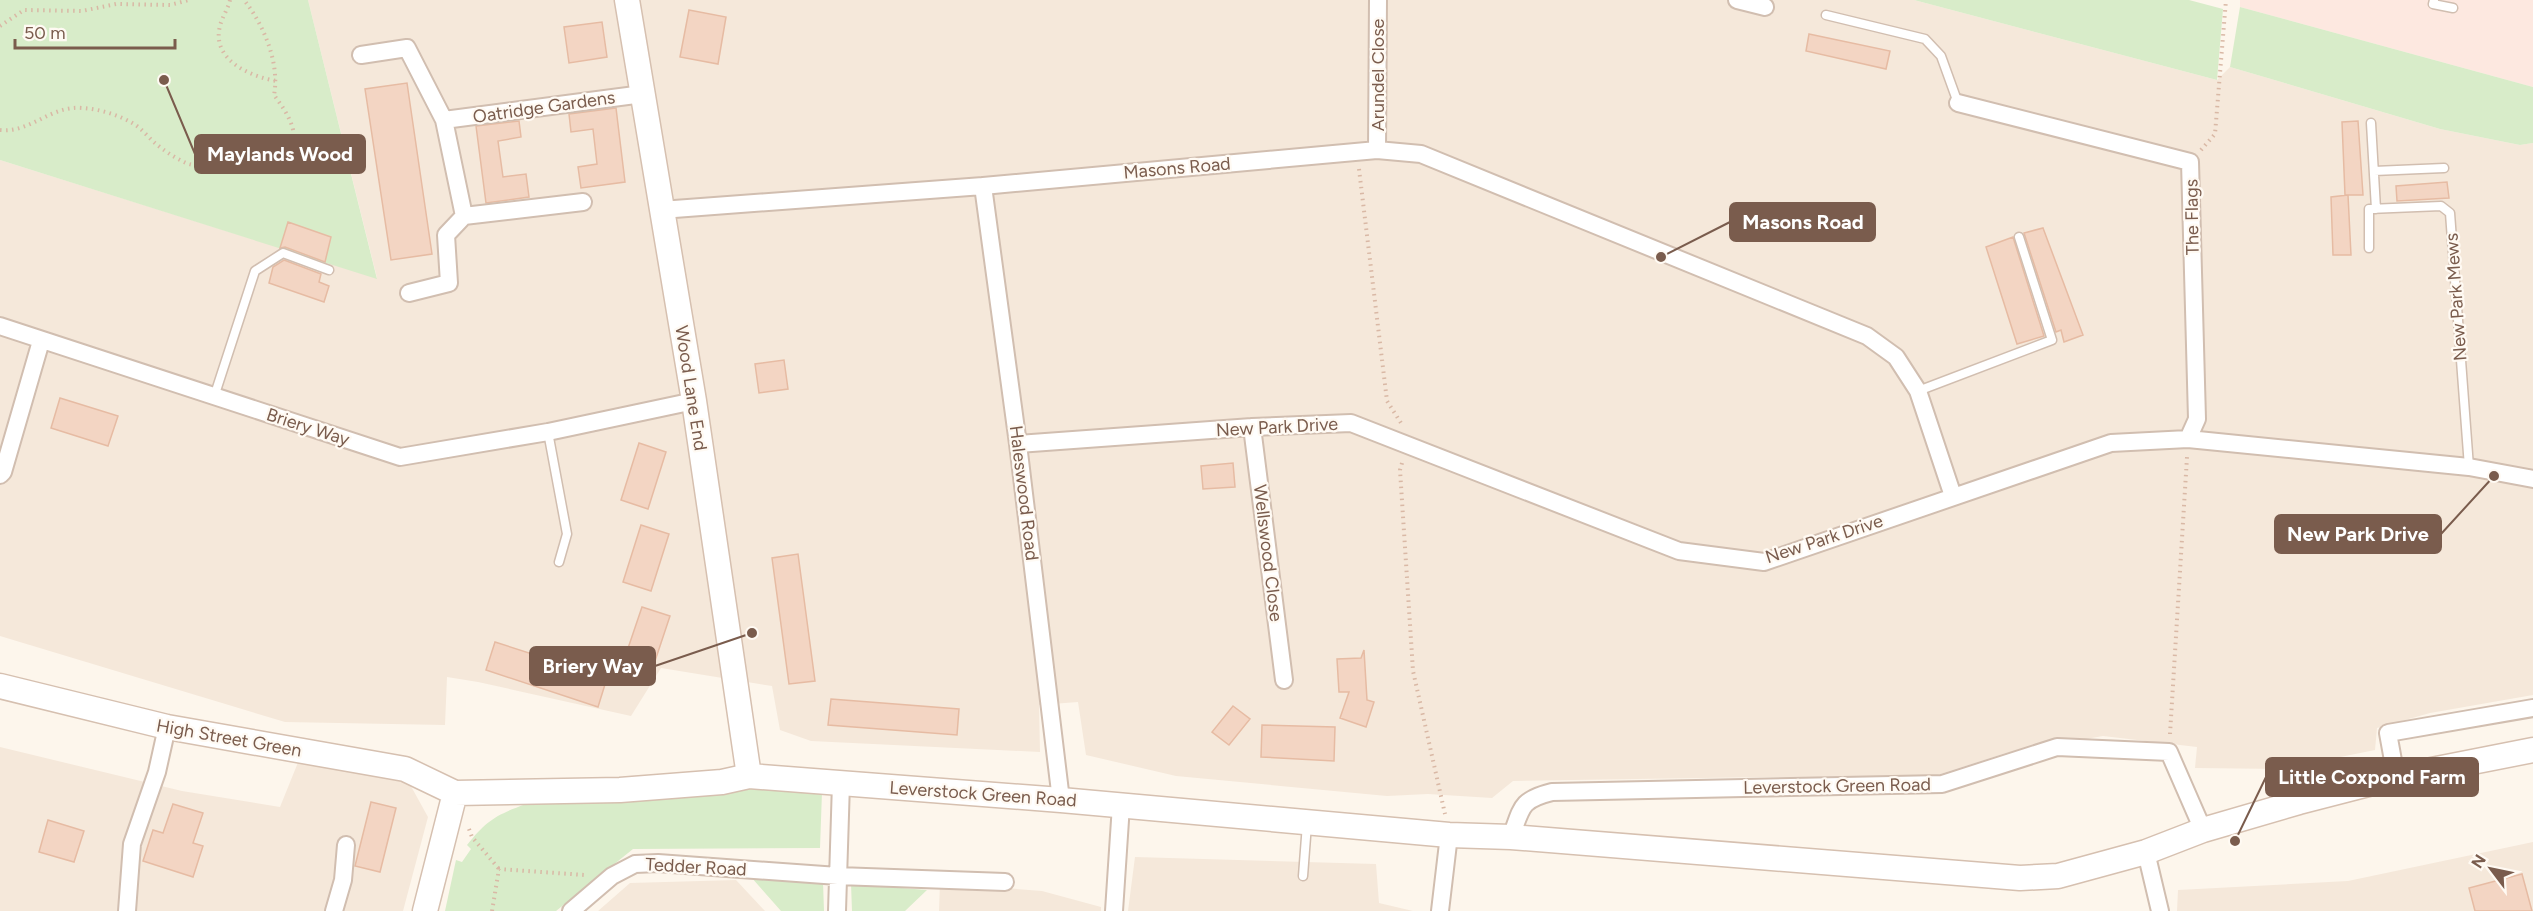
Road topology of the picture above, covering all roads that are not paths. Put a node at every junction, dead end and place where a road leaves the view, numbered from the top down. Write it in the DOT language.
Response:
graph roads {
  1 [pos="627,0"];
  2 [pos="1378,0"];
  3 [pos="1737,0"];
  4 [pos="2434,0"];
  5 [pos="1765,7"];
  6 [pos="2453,8"];
  7 [pos="1826,15"];
  8 [pos="362,55"];
  9 [pos="643,94"];
  10 [pos="1958,103"];
  11 [pos="444,120"];
  12 [pos="2371,123"];
  13 [pos="1377,150"];
  14 [pos="2444,168"];
  15 [pos="2374,171"];
  16 [pos="983,186"];
  17 [pos="583,202"];
  18 [pos="2376,209"];
  19 [pos="662,210"];
  20 [pos="464,216"];
  21 [pos="2019,237"];
  22 [pos="2369,248"];
  23 [pos="329,270"];
  24 [pos="409,293"];
  25 [pos="0,327"];
  26 [pos="41,341"];
  27 [pos="1918,391"];
  28 [pos="214,398"];
  29 [pos="694,401"];
  30 [pos="1252,427"];
  31 [pos="548,432"];
  32 [pos="2188,439"];
  33 [pos="1018,444"];
  34 [pos="2469,466"];
  35 [pos="0,475"];
  36 [pos="2533,479"];
  37 [pos="1953,496"];
  38 [pos="559,562"];
  39 [pos="1284,680"];
  40 [pos="0,686"];
  41 [pos="2533,708"];
  42 [pos="167,728"];
  43 [pos="2533,750"];
  44 [pos="749,776"];
  45 [pos="2396,777"];
  46 [pos="841,783"];
  47 [pos="455,793"];
  48 [pos="1061,800"];
  49 [pos="1121,805"];
  50 [pos="1307,820"];
  51 [pos="2203,830"];
  52 [pos="1449,835"];
  53 [pos="1511,837"];
  54 [pos="346,845"];
  55 [pos="2146,852"];
  56 [pos="838,876"];
  57 [pos="1303,876"];
  58 [pos="1005,882"];
  59 [pos="127,911"];
  60 [pos="334,911"];
  61 [pos="425,911"];
  62 [pos="571,911"];
  63 [pos="837,911"];
  64 [pos="1114,911"];
  65 [pos="1440,911"];
  66 [pos="2160,911"];
  1 -- 9 [label="street, Wood Lane End"];
  2 -- 13 [label="street, Arundel Close"];
  3 -- 5 [label="street"];
  4 -- 6 [label="lane"];
  7 -- 10 [label="lane"];
  8 -- 11 [label="street"];
  9 -- 11 [label="street, Oatridge Gardens"];
  9 -- 19 [label="street, Wood Lane End"];
  10 -- 32 [label="street, The Flags"];
  11 -- 20 [label="street"];
  12 -- 15 [label="lane"];
  13 -- 16 [label="street, Masons Road"];
  13 -- 27 [label="street, Masons Road"];
  14 -- 15 [label="lane"];
  15 -- 18 [label="lane"];
  16 -- 19 [label="street, Masons Road"];
  16 -- 33 [label="street, Haleswood Road"];
  17 -- 20 [label="street"];
  18 -- 22 [label="lane"];
  18 -- 34 [label="lane, New Park Mews"];
  19 -- 29 [label="street, Wood Lane End"];
  20 -- 24 [label="street"];
  21 -- 27 [label="lane"];
  23 -- 28 [label="lane"];
  25 -- 26 [label="street, Briery Way"];
  26 -- 28 [label="street, Briery Way"];
  26 -- 35 [label="street"];
  27 -- 37 [label="street, Masons Road"];
  28 -- 31 [label="street, Briery Way"];
  29 -- 31 [label="street, Briery Way"];
  29 -- 44 [label="street, Wood Lane End"];
  30 -- 33 [label="street, New Park Drive"];
  30 -- 37 [label="street, New Park Drive"];
  30 -- 39 [label="street, Wellswood Close"];
  31 -- 38 [label="lane"];
  32 -- 34 [label="street, New Park Drive"];
  32 -- 37 [label="street, New Park Drive"];
  33 -- 48 [label="street, Haleswood Road"];
  34 -- 36 [label="street, New Park Drive"];
  40 -- 42 [label="street, High Street Green"];
  41 -- 45 [label="street"];
  42 -- 47 [label="street, High Street Green"];
  42 -- 59 [label="street"];
  43 -- 45 [label="street, Leverstock Green Road"];
  44 -- 46 [label="street, Leverstock Green Road"];
  44 -- 47 [label="street, Leverstock Green Road"];
  45 -- 51 [label="street, Leverstock Green Road"];
  46 -- 48 [label="street, Leverstock Green Road"];
  46 -- 56 [label="street"];
  47 -- 61 [label="street"];
  48 -- 49 [label="street, Leverstock Green Road"];
  49 -- 50 [label="street, Leverstock Green Road"];
  49 -- 64 [label="street"];
  50 -- 52 [label="street, Leverstock Green Road"];
  50 -- 57 [label="lane"];
  51 -- 53 [label="street, Leverstock Green Road"];
  51 -- 55 [label="street, Leverstock Green Road"];
  52 -- 53 [label="street, Leverstock Green Road"];
  52 -- 65 [label="street"];
  53 -- 55 [label="street, Leverstock Green Road"];
  54 -- 60 [label="street"];
  55 -- 66 [label="street"];
  56 -- 58 [label="street, Tedder Road"];
  56 -- 62 [label="street, Tedder Road"];
  56 -- 63 [label="street"];
}
